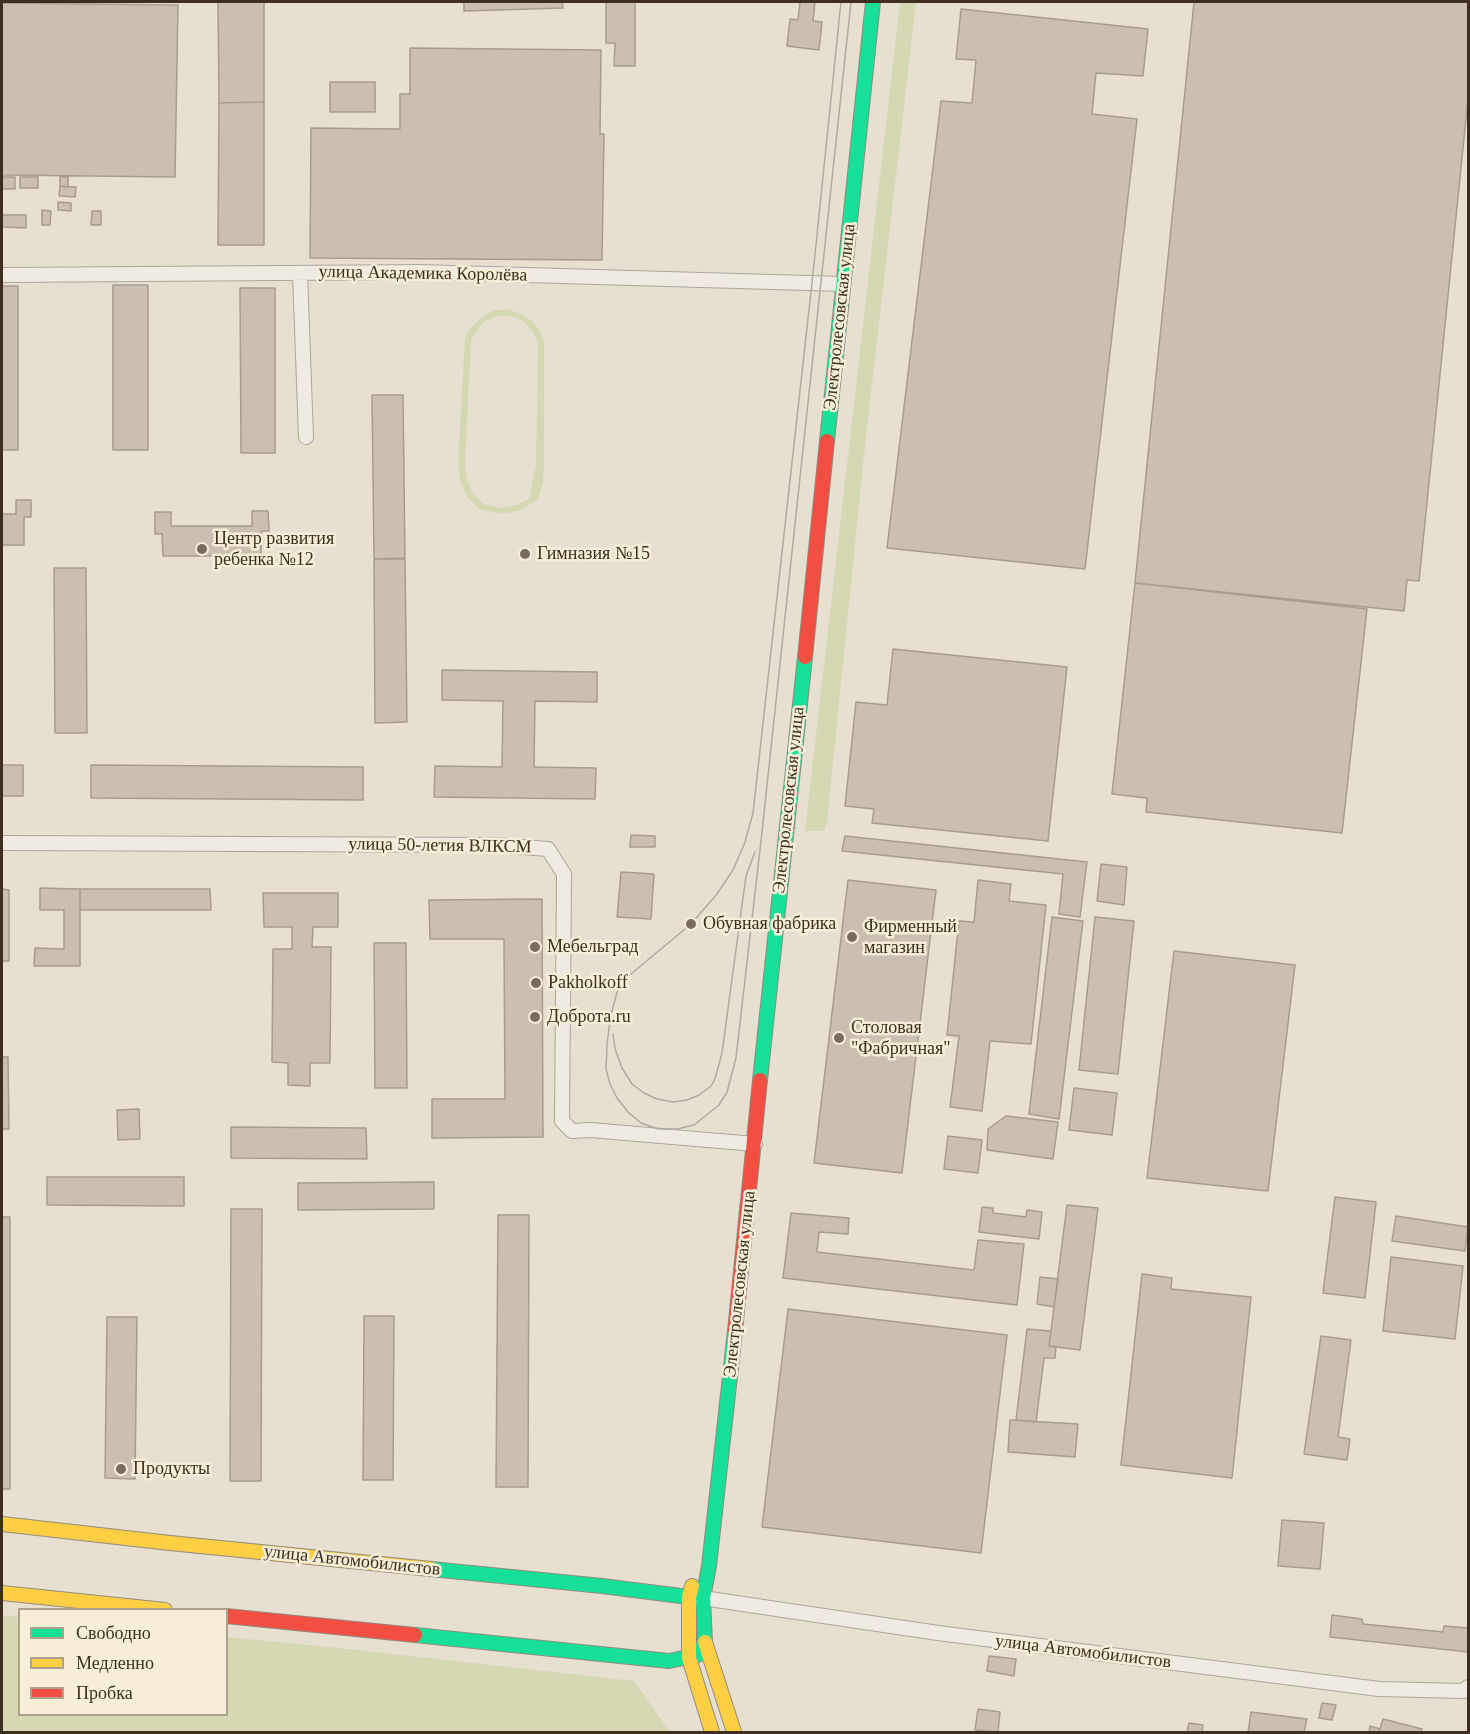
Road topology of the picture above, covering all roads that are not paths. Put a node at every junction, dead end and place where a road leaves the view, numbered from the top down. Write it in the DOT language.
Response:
graph roads {
  1 [pos="873,2"];
  2 [pos="300,273"];
  3 [pos="2,275"];
  4 [pos="843,284"];
  5 [pos="306,437"];
  6 [pos="2,843"];
  7 [pos="755,1144"];
  8 [pos="2,1524"];
  9 [pos="2,1593"];
  10 [pos="696,1598"];
  11 [pos="146,1608"];
  12 [pos="228,1616"];
  13 [pos="705,1642"];
  14 [pos="689,1658"];
  15 [pos="1466,1689"];
  16 [pos="712,1732"];
  17 [pos="734,1732"];
  1 -- 4 [label="main road, Электролесовская улица"];
  2 -- 3 [label="street, улица Академика Королёва"];
  2 -- 4 [label="street, улица Академика Королёва"];
  2 -- 5 [label="street"];
  4 -- 7 [label="main road, Электролесовская улица"];
  6 -- 7 [label="street, улица 50-летия ВЛКСМ"];
  7 -- 10 [label="main road, Электролесовская улица"];
  8 -- 10 [label="main road, улица Автомобилистов"];
  9 -- 11 [label="main road"];
  10 -- 13 [label="main road"];
  10 -- 14 [label="main road"];
  10 -- 15 [label="street, улица Автомобилистов"];
  12 -- 14 [label="main road"];
  13 -- 14 [label="main road"];
  13 -- 17 [label="main road"];
  14 -- 16 [label="main road"];
}
